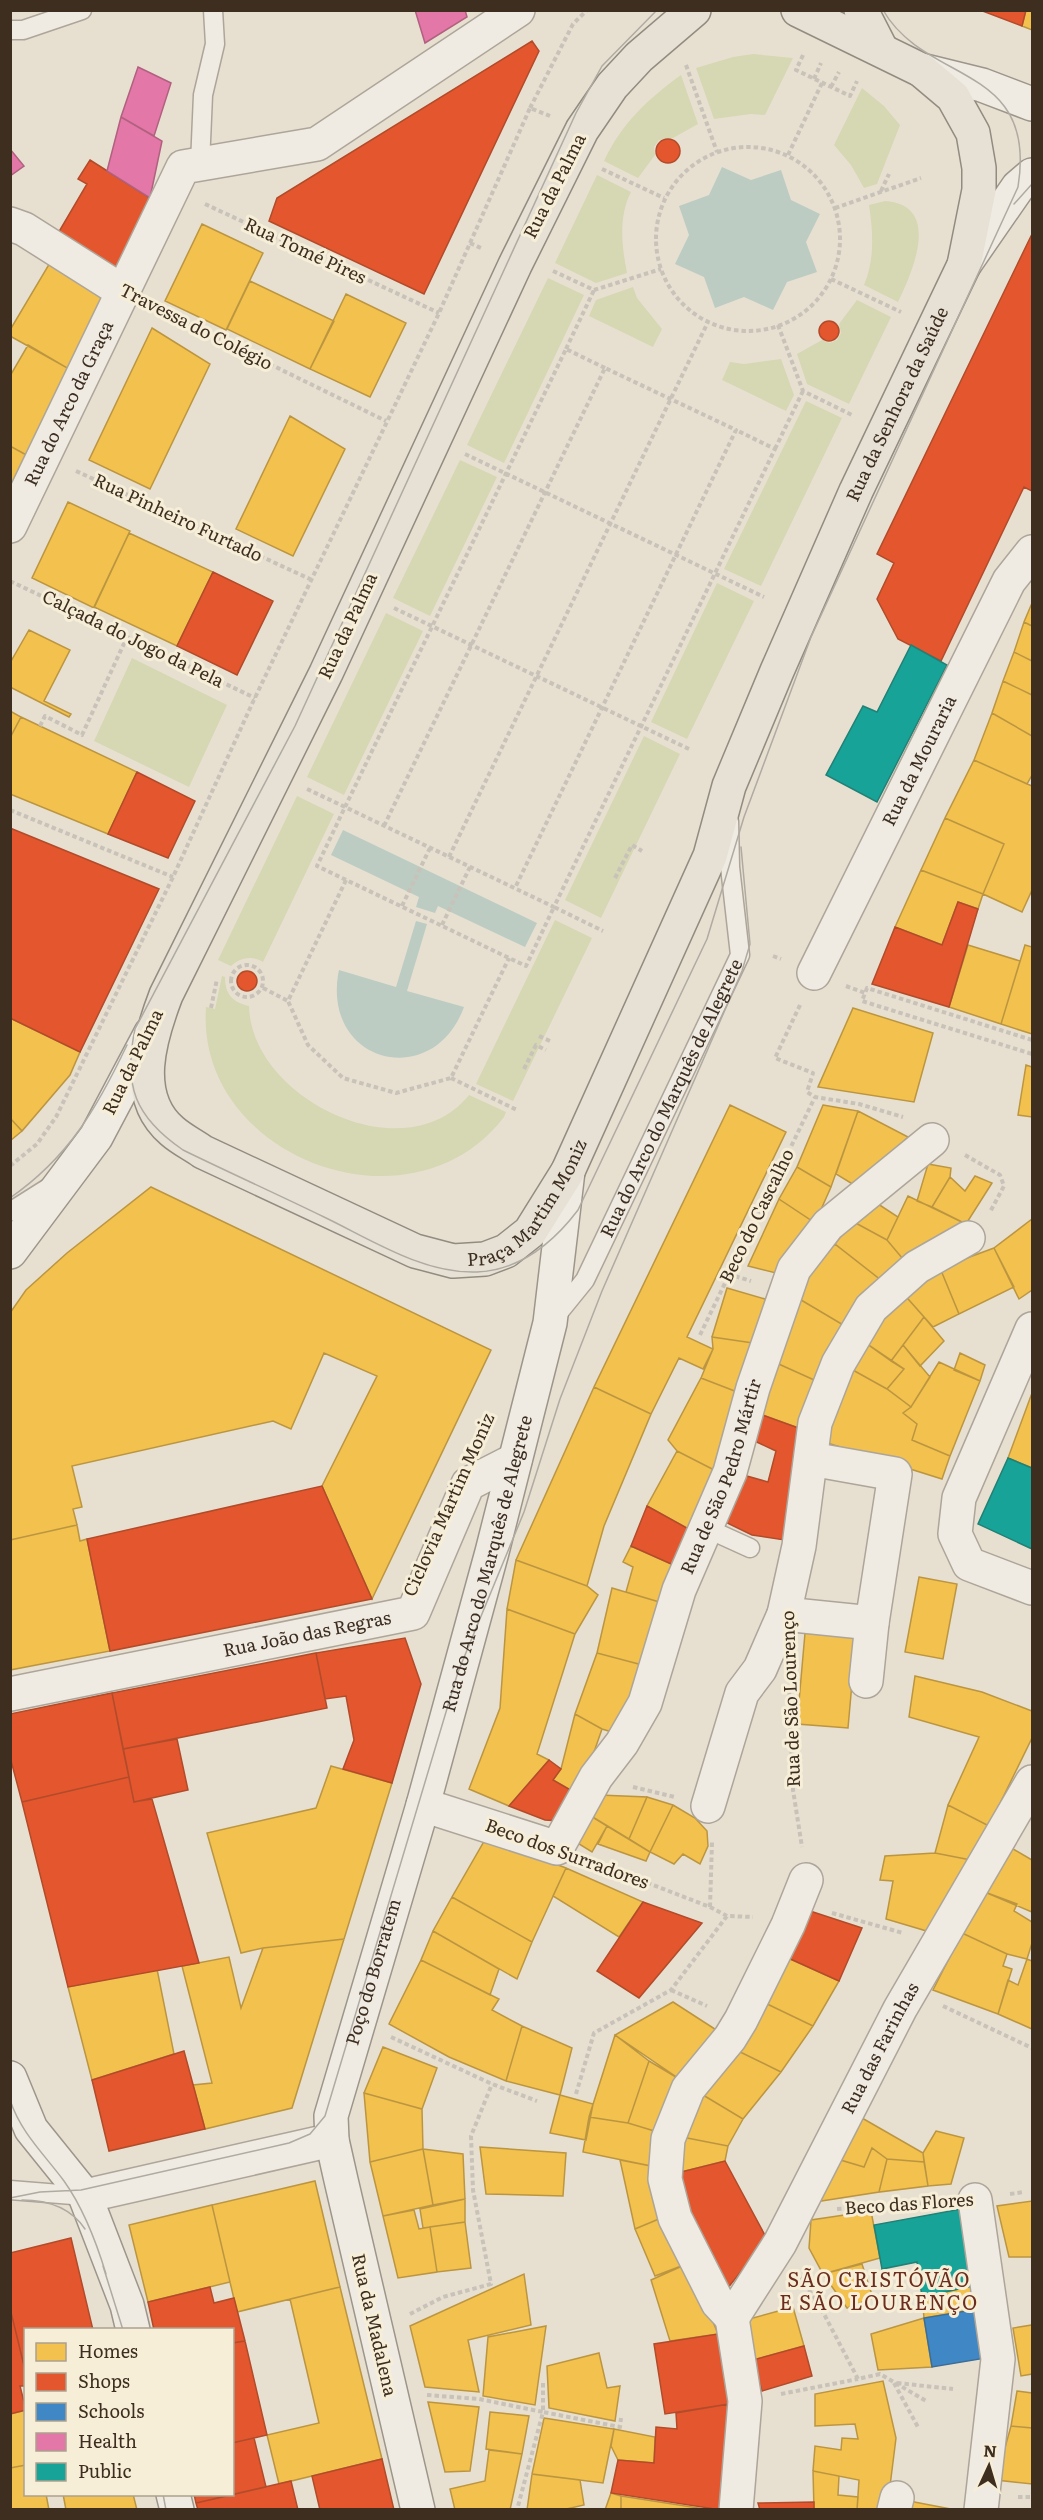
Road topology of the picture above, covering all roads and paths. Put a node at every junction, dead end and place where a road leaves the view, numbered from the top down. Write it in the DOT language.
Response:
graph roads {
  1 [pos="82,10"];
  2 [pos="213,10"];
  3 [pos="518,10"];
  4 [pos="587,10"];
  5 [pos="694,10"];
  6 [pos="798,10"];
  7 [pos="861,10"];
  8 [pos="10,30"];
  9 [pos="880,49"];
  10 [pos="803,55"];
  11 [pos="821,63"];
  12 [pos="686,65"];
  13 [pos="921,70"];
  14 [pos="839,72"];
  15 [pos="814,79"];
  16 [pos="857,81"];
  17 [pos="822,83"];
  18 [pos="831,87"];
  19 [pos="1032,104"];
  20 [pos="530,108"];
  21 [pos="553,109"];
  22 [pos="717,152"];
  23 [pos="788,155"];
  24 [pos="200,164"];
  25 [pos="593,165"];
  26 [pos="888,174"];
  27 [pos="1032,175"];
  28 [pos="921,178"];
  29 [pos="171,188"];
  30 [pos="880,192"];
  31 [pos="664,198"];
  32 [pos="835,208"];
  33 [pos="10,224"];
  34 [pos="963,265"];
  35 [pos="544,267"];
  36 [pos="661,269"];
  37 [pos="831,279"];
  38 [pos="594,290"];
  39 [pos="122,291"];
  40 [pos="902,312"];
  41 [pos="439,313"];
  42 [pos="708,322"];
  43 [pos="778,325"];
  44 [pos="566,349"];
  45 [pos="605,368"];
  46 [pos="803,391"];
  47 [pos="670,399"];
  48 [pos="852,415"];
  49 [pos="386,421"];
  50 [pos="736,430"];
  51 [pos="457,449"];
  52 [pos="775,449"];
  53 [pos="44,456"];
  54 [pos="506,473"];
  55 [pos="545,492"];
  56 [pos="610,523"];
  57 [pos="10,526"];
  58 [pos="1032,552"];
  59 [pos="676,554"];
  60 [pos="715,573"];
  61 [pos="312,580"];
  62 [pos="10,581"];
  63 [pos="764,597"];
  64 [pos="393,607"];
  65 [pos="432,626"];
  66 [pos="127,636"];
  67 [pos="472,645"];
  68 [pos="537,676"];
  69 [pos="255,698"];
  70 [pos="602,707"];
  71 [pos="40,726"];
  72 [pos="641,726"];
  73 [pos="746,743"];
  74 [pos="691,750"];
  75 [pos="729,786"];
  76 [pos="305,788"];
  77 [pos="345,807"];
  78 [pos="10,810"];
  79 [pos="384,826"];
  80 [pos="430,848"];
  81 [pos="642,851"];
  82 [pos="449,857"];
  83 [pos="470,867"];
  84 [pos="173,877"];
  85 [pos="615,878"];
  86 [pos="346,880"];
  87 [pos="515,888"];
  88 [pos="402,904"];
  89 [pos="554,907"];
  90 [pos="443,924"];
  91 [pos="603,931"];
  92 [pos="509,958"];
  93 [pos="814,973"];
  94 [pos="218,975"];
  95 [pos="263,988"];
  96 [pos="288,1001"];
  97 [pos="211,1008"];
  98 [pos="151,1033"];
  99 [pos="539,1036"];
  100 [pos="1032,1040"];
  101 [pos="550,1041"];
  102 [pos="546,1050"];
  103 [pos="1032,1054"];
  104 [pos="524,1070"];
  105 [pos="813,1073"];
  106 [pos="451,1078"];
  107 [pos="815,1097"];
  108 [pos="517,1110"];
  109 [pos="932,1140"];
  110 [pos="10,1166"];
  111 [pos="782,1168"];
  112 [pos="568,1171"];
  113 [pos="766,1171"];
  114 [pos="67,1175"];
  115 [pos="10,1212"];
  116 [pos="968,1238"];
  117 [pos="10,1252"];
  118 [pos="550,1323"];
  119 [pos="1032,1329"];
  120 [pos="700,1335"];
  121 [pos="811,1459"];
  122 [pos="515,1460"];
  123 [pos="706,1528"];
  124 [pos="750,1548"];
  125 [pos="1032,1588"];
  126 [pos="784,1614"];
  127 [pos="873,1623"];
  128 [pos="866,1680"];
  129 [pos="789,1686"];
  130 [pos="10,1694"];
  131 [pos="596,1777"];
  132 [pos="1032,1782"];
  133 [pos="423,1805"];
  134 [pos="708,1806"];
  135 [pos="556,1848"];
  136 [pos="801,1891"];
  137 [pos="727,1916"];
  138 [pos="937,1943"];
  139 [pos="912,1988"];
  140 [pos="671,1990"];
  141 [pos="711,2008"];
  142 [pos="356,2025"];
  143 [pos="1032,2048"];
  144 [pos="10,2078"];
  145 [pos="492,2084"];
  146 [pos="576,2094"];
  147 [pos="537,2101"];
  148 [pos="332,2140"];
  149 [pos="10,2190"];
  150 [pos="1024,2192"];
  151 [pos="85,2196"];
  152 [pos="975,2200"];
  153 [pos="794,2212"];
  154 [pos="780,2243"];
  155 [pos="732,2318"];
  156 [pos="133,2328"];
  157 [pos="375,2332"];
  158 [pos="858,2379"];
  159 [pos="893,2382"];
  160 [pos="543,2383"];
  161 [pos="954,2390"];
  162 [pos="389,2392"];
  163 [pos="745,2401"];
  164 [pos="928,2402"];
  165 [pos="543,2412"];
  166 [pos="621,2418"];
  167 [pos="919,2429"];
  168 [pos="418,2510"];
  169 [pos="518,2510"];
  170 [pos="736,2510"];
  171 [pos="981,2510"];
  1 -- 8 [label="lane"];
  2 -- 24 [label="lane"];
  3 -- 24 [label="street"];
  4 -- 20 [label="path"];
  5 -- 98 [label="main road, Rua da Palma"];
  6 -- 9 [label="main road, Rua da Senhora da Saúde"];
  7 -- 9 [label="main road"];
  9 -- 13 [label="main road, Rua da Senhora da Saúde"];
  10 -- 15 [label="path"];
  11 -- 15 [label="path"];
  12 -- 22 [label="path"];
  13 -- 19 [label="street"];
  13 -- 34 [label="main road, Rua da Senhora da Saúde"];
  14 -- 18 [label="path"];
  15 -- 17 [label="path"];
  16 -- 18 [label="path"];
  17 -- 18 [label="path"];
  17 -- 23 [label="path"];
  20 -- 21 [label="path"];
  20 -- 41 [label="path"];
  22 -- 23 [label="path"];
  22 -- 31 [label="path"];
  23 -- 32 [label="path"];
  24 -- 29 [label="street, Rua do Arco da Graça"];
  25 -- 31 [label="path"];
  26 -- 30 [label="path"];
  27 -- 34 [label="street"];
  28 -- 30 [label="path"];
  29 -- 39 [label="street, Rua do Arco da Graça"];
  29 -- 41 [label="path, Rua Tomé Pires"];
  30 -- 32 [label="path"];
  31 -- 36 [label="path"];
  32 -- 37 [label="path"];
  33 -- 39 [label="street, Travessa do Colégio"];
  34 -- 73 [label="main road, Rua da Senhora da Saúde"];
  35 -- 38 [label="path"];
  36 -- 38 [label="path"];
  36 -- 42 [label="path"];
  37 -- 40 [label="path"];
  37 -- 43 [label="path"];
  38 -- 44 [label="path"];
  39 -- 49 [label="path, Travessa do Colégio"];
  39 -- 53 [label="street, Rua do Arco da Graça"];
  41 -- 49 [label="path"];
  42 -- 43 [label="path"];
  42 -- 47 [label="path"];
  43 -- 46 [label="path"];
  44 -- 45 [label="path"];
  44 -- 54 [label="path"];
  45 -- 47 [label="path"];
  45 -- 55 [label="path"];
  46 -- 48 [label="path"];
  46 -- 52 [label="path"];
  47 -- 50 [label="path"];
  47 -- 56 [label="path"];
  49 -- 61 [label="path"];
  50 -- 52 [label="path"];
  50 -- 59 [label="path"];
  51 -- 54 [label="path"];
  52 -- 60 [label="path"];
  53 -- 57 [label="street, Rua do Arco da Graça"];
  53 -- 61 [label="path, Rua Pinheiro Furtado"];
  54 -- 55 [label="path"];
  54 -- 65 [label="path"];
  55 -- 56 [label="path"];
  55 -- 67 [label="path"];
  56 -- 59 [label="path"];
  56 -- 68 [label="path"];
  58 -- 93 [label="street, Rua da Mouraria"];
  59 -- 60 [label="path"];
  59 -- 70 [label="path"];
  60 -- 63 [label="path"];
  60 -- 72 [label="path"];
  61 -- 69 [label="path"];
  62 -- 66 [label="path, Calçada do Jogo da Pela"];
  64 -- 65 [label="path"];
  65 -- 67 [label="path"];
  65 -- 77 [label="path"];
  66 -- 69 [label="path, Calçada do Jogo da Pela"];
  66 -- 71 [label="path"];
  67 -- 68 [label="path"];
  67 -- 79 [label="path"];
  68 -- 70 [label="path"];
  68 -- 82 [label="path"];
  69 -- 84 [label="path"];
  70 -- 72 [label="path"];
  70 -- 87 [label="path"];
  72 -- 74 [label="path"];
  72 -- 89 [label="path"];
  73 -- 75 [label="main road, Praça Martim Moniz"];
  75 -- 112 [label="main road, Praça Martim Moniz"];
  75 -- 118 [label="lane, Rua do Arco do Marquês de Alegrete"];
  76 -- 77 [label="path"];
  77 -- 79 [label="path"];
  77 -- 86 [label="path"];
  78 -- 84 [label="path"];
  79 -- 80 [label="path"];
  80 -- 82 [label="path"];
  80 -- 88 [label="path"];
  81 -- 85 [label="path"];
  82 -- 83 [label="path"];
  83 -- 87 [label="path"];
  83 -- 90 [label="path"];
  84 -- 110 [label="path"];
  86 -- 88 [label="path"];
  86 -- 96 [label="path"];
  87 -- 89 [label="path"];
  88 -- 90 [label="path"];
  89 -- 91 [label="path"];
  89 -- 92 [label="path"];
  90 -- 92 [label="path"];
  92 -- 106 [label="path"];
  93 -- 105 [label="path"];
  94 -- 97 [label="path"];
  95 -- 95 [label="path"];
  95 -- 96 [label="path"];
  96 -- 106 [label="path"];
  98 -- 112 [label="main road, Praça Martim Moniz"];
  98 -- 114 [label="street, Rua da Palma"];
  99 -- 101 [label="path"];
  100 -- 103 [label="path"];
  102 -- 104 [label="path"];
  106 -- 108 [label="path"];
  107 -- 111 [label="path, Beco do Cascalho"];
  109 -- 123 [label="street, Rua de São Pedro Mártir"];
  111 -- 113 [label="path"];
  111 -- 120 [label="path, Beco do Cascalho"];
  112 -- 118 [label="street, Rua do Arco do Marquês de Alegrete"];
  114 -- 115 [label="lane"];
  114 -- 117 [label="street, Rua da Palma"];
  116 -- 121 [label="street, Rua de São Lourenço"];
  118 -- 122 [label="street, Rua do Arco do Marquês de Alegrete"];
  119 -- 125 [label="street"];
  121 -- 126 [label="street, Rua de São Lourenço"];
  121 -- 127 [label="street"];
  122 -- 130 [label="street, Rua João das Regras"];
  122 -- 133 [label="street, Rua do Arco do Marquês de Alegrete"];
  123 -- 124 [label="lane"];
  123 -- 131 [label="street, Rua de São Pedro Mártir"];
  126 -- 127 [label="street"];
  126 -- 134 [label="street, Rua de São Lourenço"];
  127 -- 128 [label="street"];
  129 -- 136 [label="path, Rua de São Lourenço"];
  131 -- 134 [label="path"];
  131 -- 135 [label="street, Rua de São Pedro Mártir"];
  132 -- 138 [label="street, Rua das Farinhas"];
  133 -- 135 [label="street, Beco dos Surradores"];
  133 -- 142 [label="street, Poço do Borratem"];
  134 -- 135 [label="path, Beco dos Surradores"];
  136 -- 138 [label="path"];
  136 -- 155 [label="street"];
  137 -- 140 [label="path"];
  138 -- 139 [label="street, Rua das Farinhas"];
  139 -- 143 [label="path"];
  139 -- 153 [label="street, Rua das Farinhas"];
  140 -- 141 [label="path"];
  140 -- 146 [label="path"];
  142 -- 145 [label="path"];
  142 -- 148 [label="street, Poço do Borratem"];
  144 -- 151 [label="street"];
  145 -- 147 [label="path"];
  145 -- 157 [label="path"];
  148 -- 151 [label="street"];
  148 -- 157 [label="street, Rua da Madalena"];
  149 -- 151 [label="lane"];
  150 -- 152 [label="path, Beco das Flores"];
  151 -- 156 [label="street"];
  152 -- 153 [label="path, Beco das Flores"];
  152 -- 171 [label="street"];
  153 -- 154 [label="street, Rua das Farinhas"];
  154 -- 155 [label="street, Rua das Farinhas"];
  154 -- 158 [label="path"];
  155 -- 163 [label="street"];
  157 -- 162 [label="street, Rua da Madalena"];
  158 -- 159 [label="path"];
  158 -- 163 [label="path"];
  159 -- 161 [label="path"];
  159 -- 164 [label="path"];
  159 -- 167 [label="path"];
  160 -- 165 [label="path"];
  162 -- 165 [label="path"];
  162 -- 168 [label="street, Rua da Madalena"];
  163 -- 170 [label="street"];
  165 -- 166 [label="path"];
  165 -- 169 [label="path"];
}
